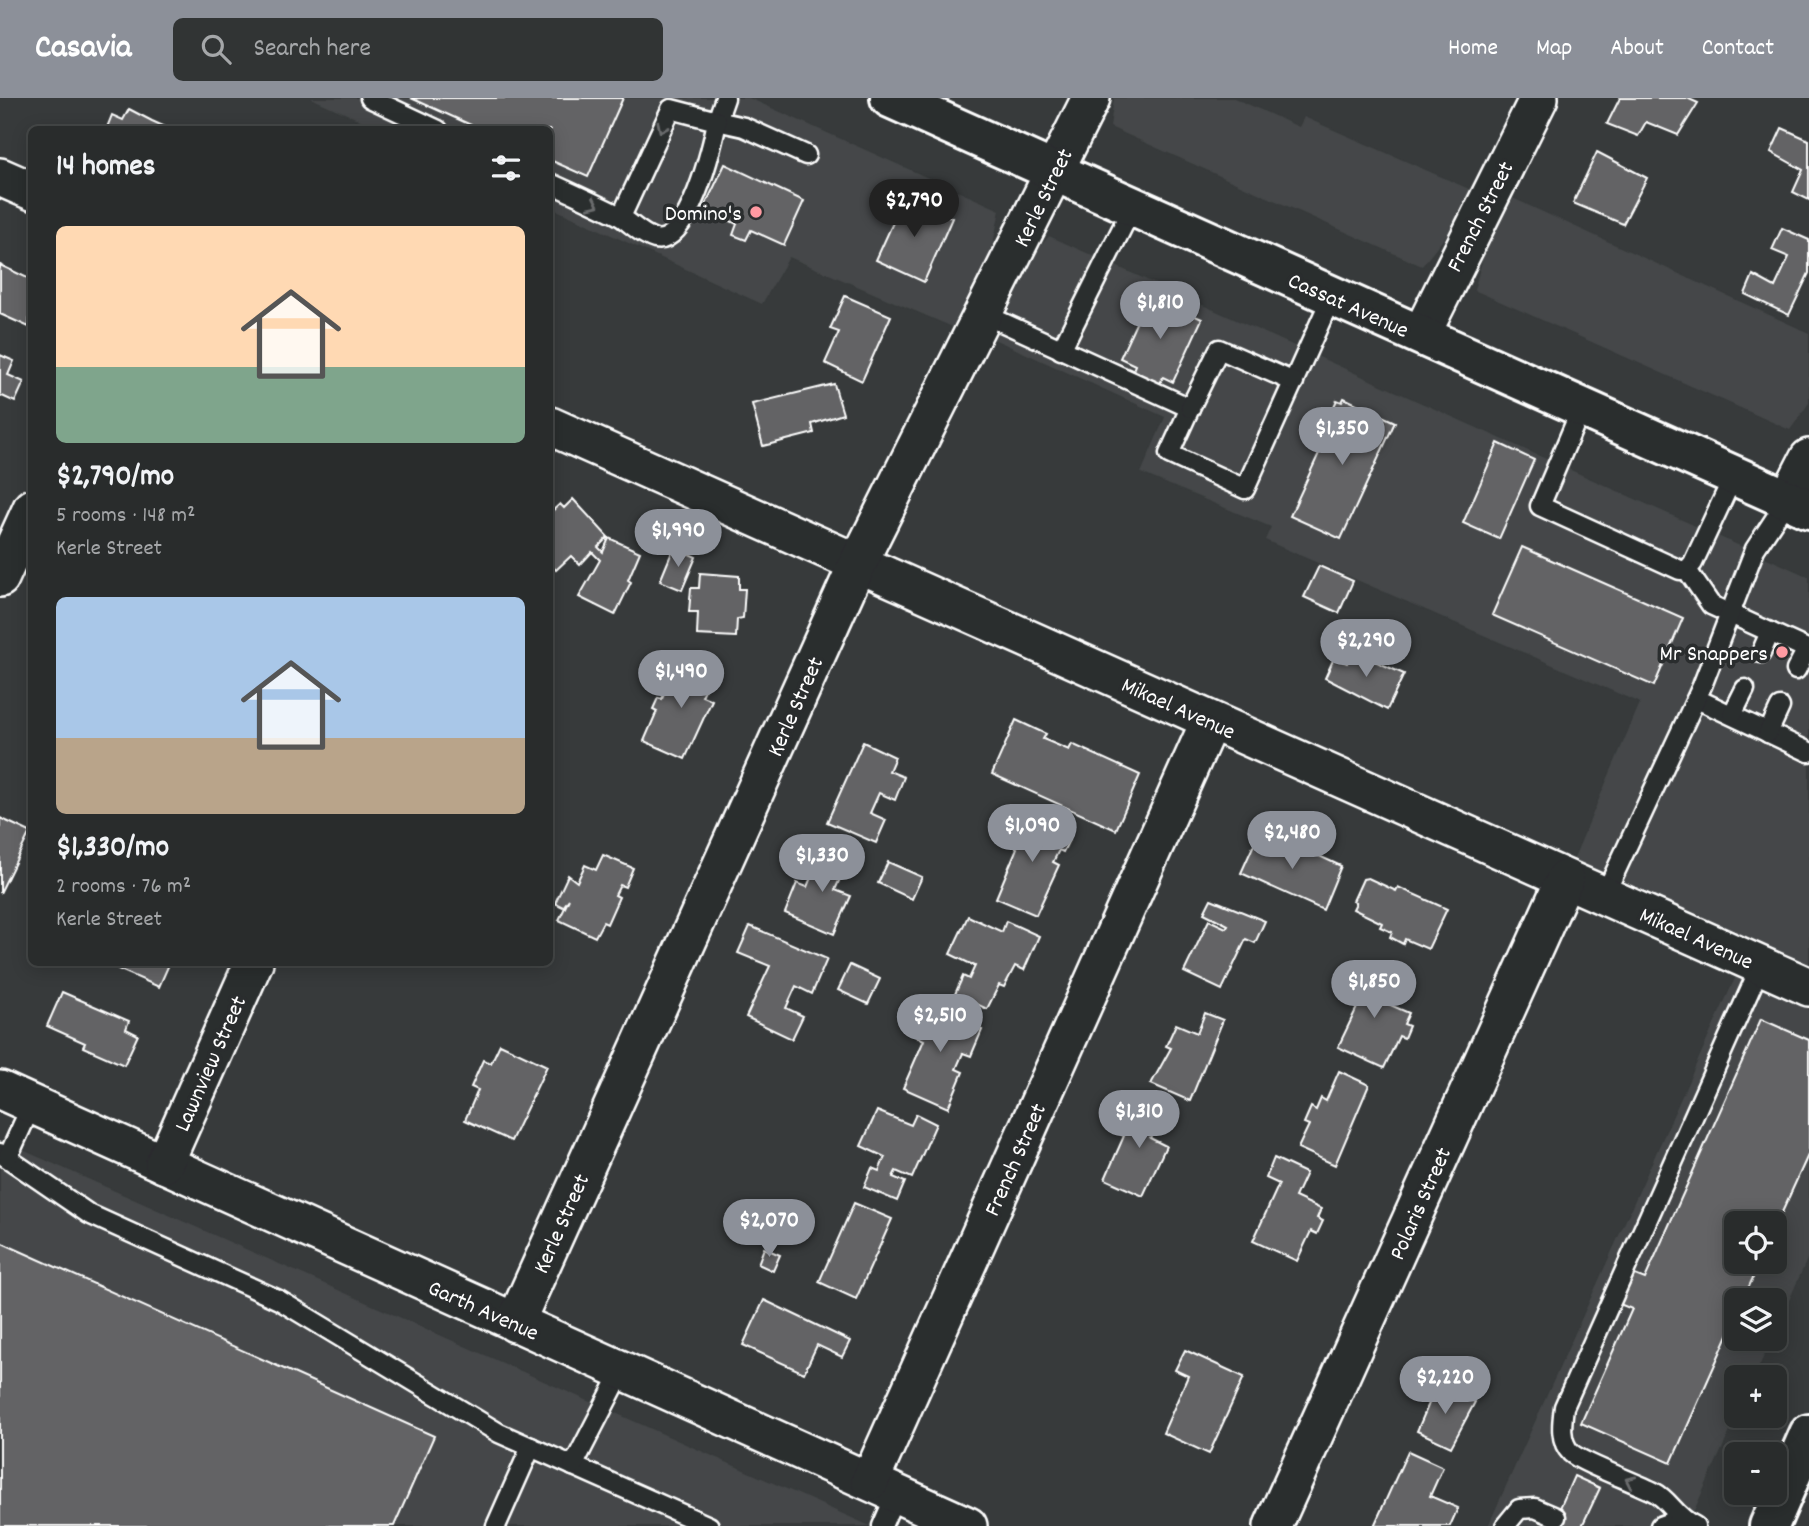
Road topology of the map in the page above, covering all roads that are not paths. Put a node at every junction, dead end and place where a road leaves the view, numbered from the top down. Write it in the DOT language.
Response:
graph roads {
  1 [pos="370,98"];
  2 [pos="725,98"];
  3 [pos="890,98"];
  4 [pos="1091,98"];
  5 [pos="1539,98"];
  6 [pos="717,121"];
  7 [pos="430,126"];
  8 [pos="806,155"];
  9 [pos="1054,174"];
  10 [pos="0,177"];
  11 [pos="553,184"];
  12 [pos="28,189"];
  13 [pos="1132,208"];
  14 [pos="621,217"];
  15 [pos="1332,296"];
  16 [pos="984,314"];
  17 [pos="1421,335"];
  18 [pos="1061,350"];
  19 [pos="1294,382"];
  20 [pos="1582,407"];
  21 [pos="1190,408"];
  22 [pos="553,427"];
  23 [pos="1809,458"];
  24 [pos="1734,475"];
  25 [pos="1799,504"];
  26 [pos="28,517"];
  27 [pos="858,563"];
  28 [pos="1687,570"];
  29 [pos="0,578"];
  30 [pos="1730,614"];
  31 [pos="1770,632"];
  32 [pos="1808,650"];
  33 [pos="1761,653"];
  34 [pos="1796,670"];
  35 [pos="1745,689"];
  36 [pos="1697,699"];
  37 [pos="1780,707"];
  38 [pos="1731,715"];
  39 [pos="1210,721"];
  40 [pos="1768,733"];
  41 [pos="1807,747"];
  42 [pos="1565,879"];
  43 [pos="1604,897"];
  44 [pos="1761,965"];
  45 [pos="252,966"];
  46 [pos="1809,987"];
  47 [pos="16,1097"];
  48 [pos="4,1155"];
  49 [pos="164,1164"];
  50 [pos="515,1323"];
  51 [pos="622,1371"];
  52 [pos="1809,1434"];
  53 [pos="531,1447"];
  54 [pos="573,1466"];
  55 [pos="883,1500"];
  56 [pos="1556,1517"];
  57 [pos="1687,1522"];
  58 [pos="496,1526"];
  59 [pos="709,1526"];
  60 [pos="968,1526"];
  61 [pos="1273,1526"];
  62 [pos="1505,1526"];
  63 [pos="1660,1526"];
  64 [pos="1769,1526"];
  1 -- 7 [label="lane"];
  2 -- 6 [label="lane"];
  3 -- 9 [label="main road, Cassat Avenue"];
  4 -- 9 [label="street, Kerle Street"];
  5 -- 17 [label="street, French Street"];
  6 -- 8 [label="lane"];
  6 -- 14 [label="lane, one-way"];
  6 -- 14 [label="lane"];
  9 -- 13 [label="main road, Cassat Avenue"];
  9 -- 16 [label="street, Kerle Street"];
  10 -- 12 [label="street"];
  11 -- 14 [label="lane, one-way"];
  13 -- 15 [label="main road, Cassat Avenue"];
  13 -- 18 [label="lane"];
  15 -- 17 [label="main road, Cassat Avenue"];
  15 -- 19 [label="lane"];
  16 -- 18 [label="lane"];
  16 -- 27 [label="street, Kerle Street"];
  17 -- 20 [label="main road, Cassat Avenue"];
  18 -- 21 [label="lane"];
  19 -- 21 [label="lane"];
  19 -- 21 [label="lane"];
  20 -- 24 [label="main road, Cassat Avenue"];
  20 -- 28 [label="lane"];
  22 -- 27 [label="street, Mikael Avenue"];
  23 -- 25 [label="street"];
  24 -- 25 [label="main road, Cassat Avenue"];
  24 -- 28 [label="lane"];
  25 -- 30 [label="lane"];
  26 -- 29 [label="street"];
  27 -- 39 [label="street, Mikael Avenue"];
  27 -- 50 [label="street, Kerle Street"];
  28 -- 30 [label="lane"];
  30 -- 31 [label="lane"];
  30 -- 36 [label="lane"];
  31 -- 32 [label="lane"];
  31 -- 33 [label="lane"];
  32 -- 34 [label="lane"];
  35 -- 38 [label="lane"];
  36 -- 38 [label="lane"];
  36 -- 43 [label="lane"];
  37 -- 40 [label="lane"];
  38 -- 40 [label="lane"];
  39 -- 42 [label="street, Mikael Avenue"];
  39 -- 55 [label="street, French Street"];
  40 -- 41 [label="lane"];
  42 -- 43 [label="street, Mikael Avenue"];
  42 -- 61 [label="street, Polaris Street"];
  43 -- 44 [label="street, Mikael Avenue"];
  44 -- 46 [label="street, Mikael Avenue"];
  57 -- 44 [label="lane, one-way"];
  45 -- 49 [label="street, Lawnview Street"];
  47 -- 48 [label="lane"];
  47 -- 49 [label="street, Garth Avenue"];
  48 -- 53 [label="lane"];
  49 -- 50 [label="street, Garth Avenue"];
  50 -- 51 [label="street, Garth Avenue"];
  51 -- 54 [label="lane"];
  51 -- 55 [label="street, Garth Avenue"];
  52 -- 64 [label="main road"];
  53 -- 54 [label="lane"];
  53 -- 58 [label="lane"];
  54 -- 59 [label="lane"];
  55 -- 60 [label="street, Garth Avenue"];
  56 -- 62 [label="lane"];
  57 -- 63 [label="lane"];
}
